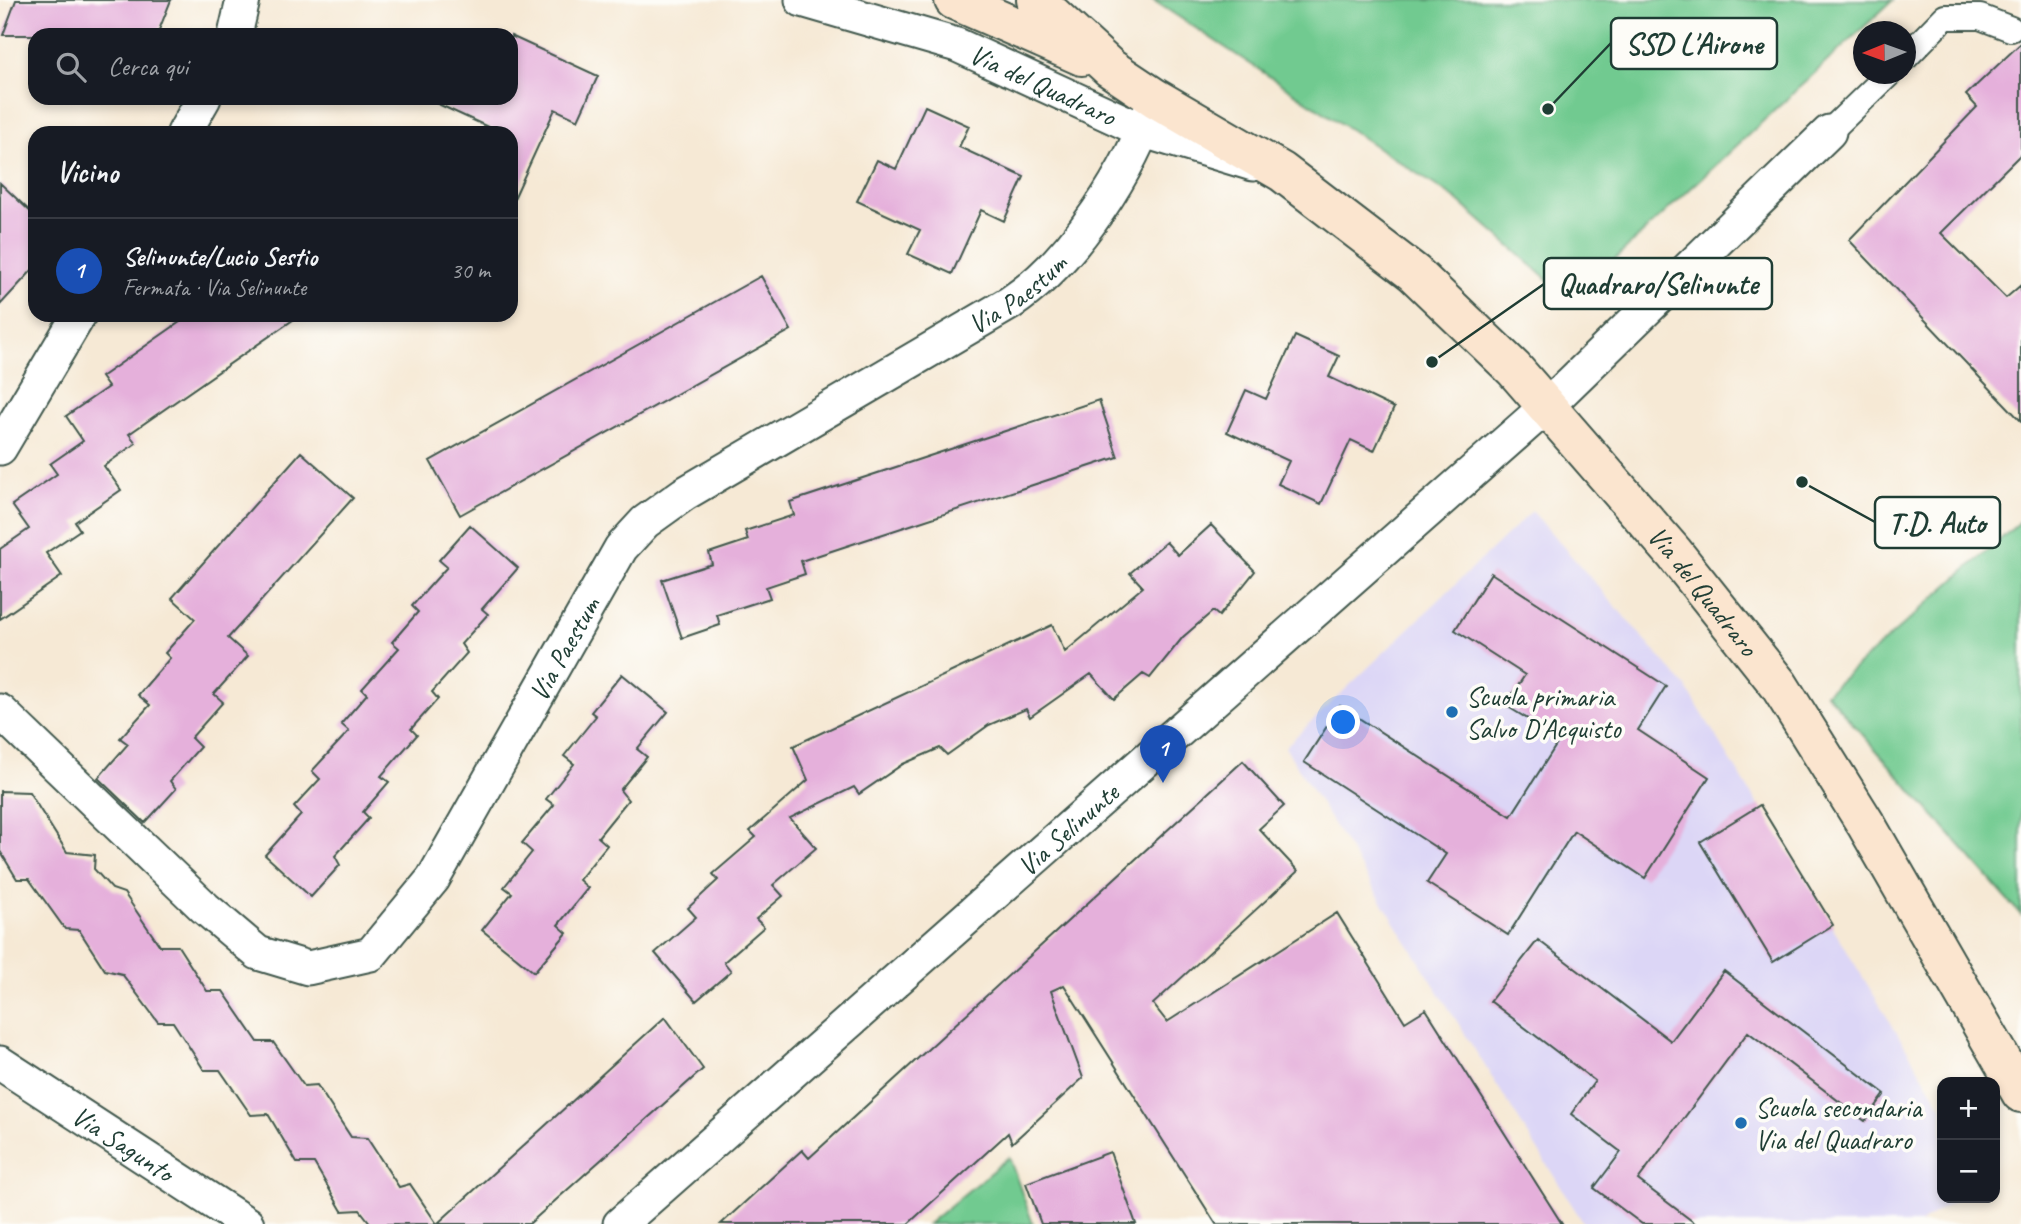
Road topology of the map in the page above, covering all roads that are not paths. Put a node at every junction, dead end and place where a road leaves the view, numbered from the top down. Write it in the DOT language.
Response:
graph roads {
  1 [pos="243,0"];
  2 [pos="805,0"];
  3 [pos="954,0"];
  4 [pos="1036,0"];
  5 [pos="237,28"];
  6 [pos="2011,29"];
  7 [pos="1916,47"];
  8 [pos="1110,68"];
  9 [pos="1879,84"];
  10 [pos="200,105"];
  11 [pos="1149,115"];
  12 [pos="188,126"];
  13 [pos="1829,132"];
  14 [pos="75,322"];
  15 [pos="1546,407"];
  16 [pos="0,448"];
  17 [pos="0,711"];
  18 [pos="0,1063"];
  19 [pos="2021,1093"];
  20 [pos="247,1224"];
  21 [pos="620,1224"];
  1 -- 5 [label="street"];
  2 -- 11 [label="street, Via del Quadraro"];
  3 -- 8 [label="main road, Via del Quadraro"];
  4 -- 8 [label="main road, Via del Quadraro"];
  6 -- 7 [label="street"];
  8 -- 11 [label="main road, Via del Quadraro"];
  9 -- 13 [label="street"];
  10 -- 12 [label="street"];
  11 -- 15 [label="main road, Via del Quadraro"];
  11 -- 17 [label="street, Via Paestum"];
  13 -- 15 [label="street, Via Selinunte"];
  14 -- 16 [label="street"];
  15 -- 19 [label="main road, Via del Quadraro"];
  15 -- 21 [label="street, Via Selinunte"];
  18 -- 20 [label="street, Via Sagunto"];
}
